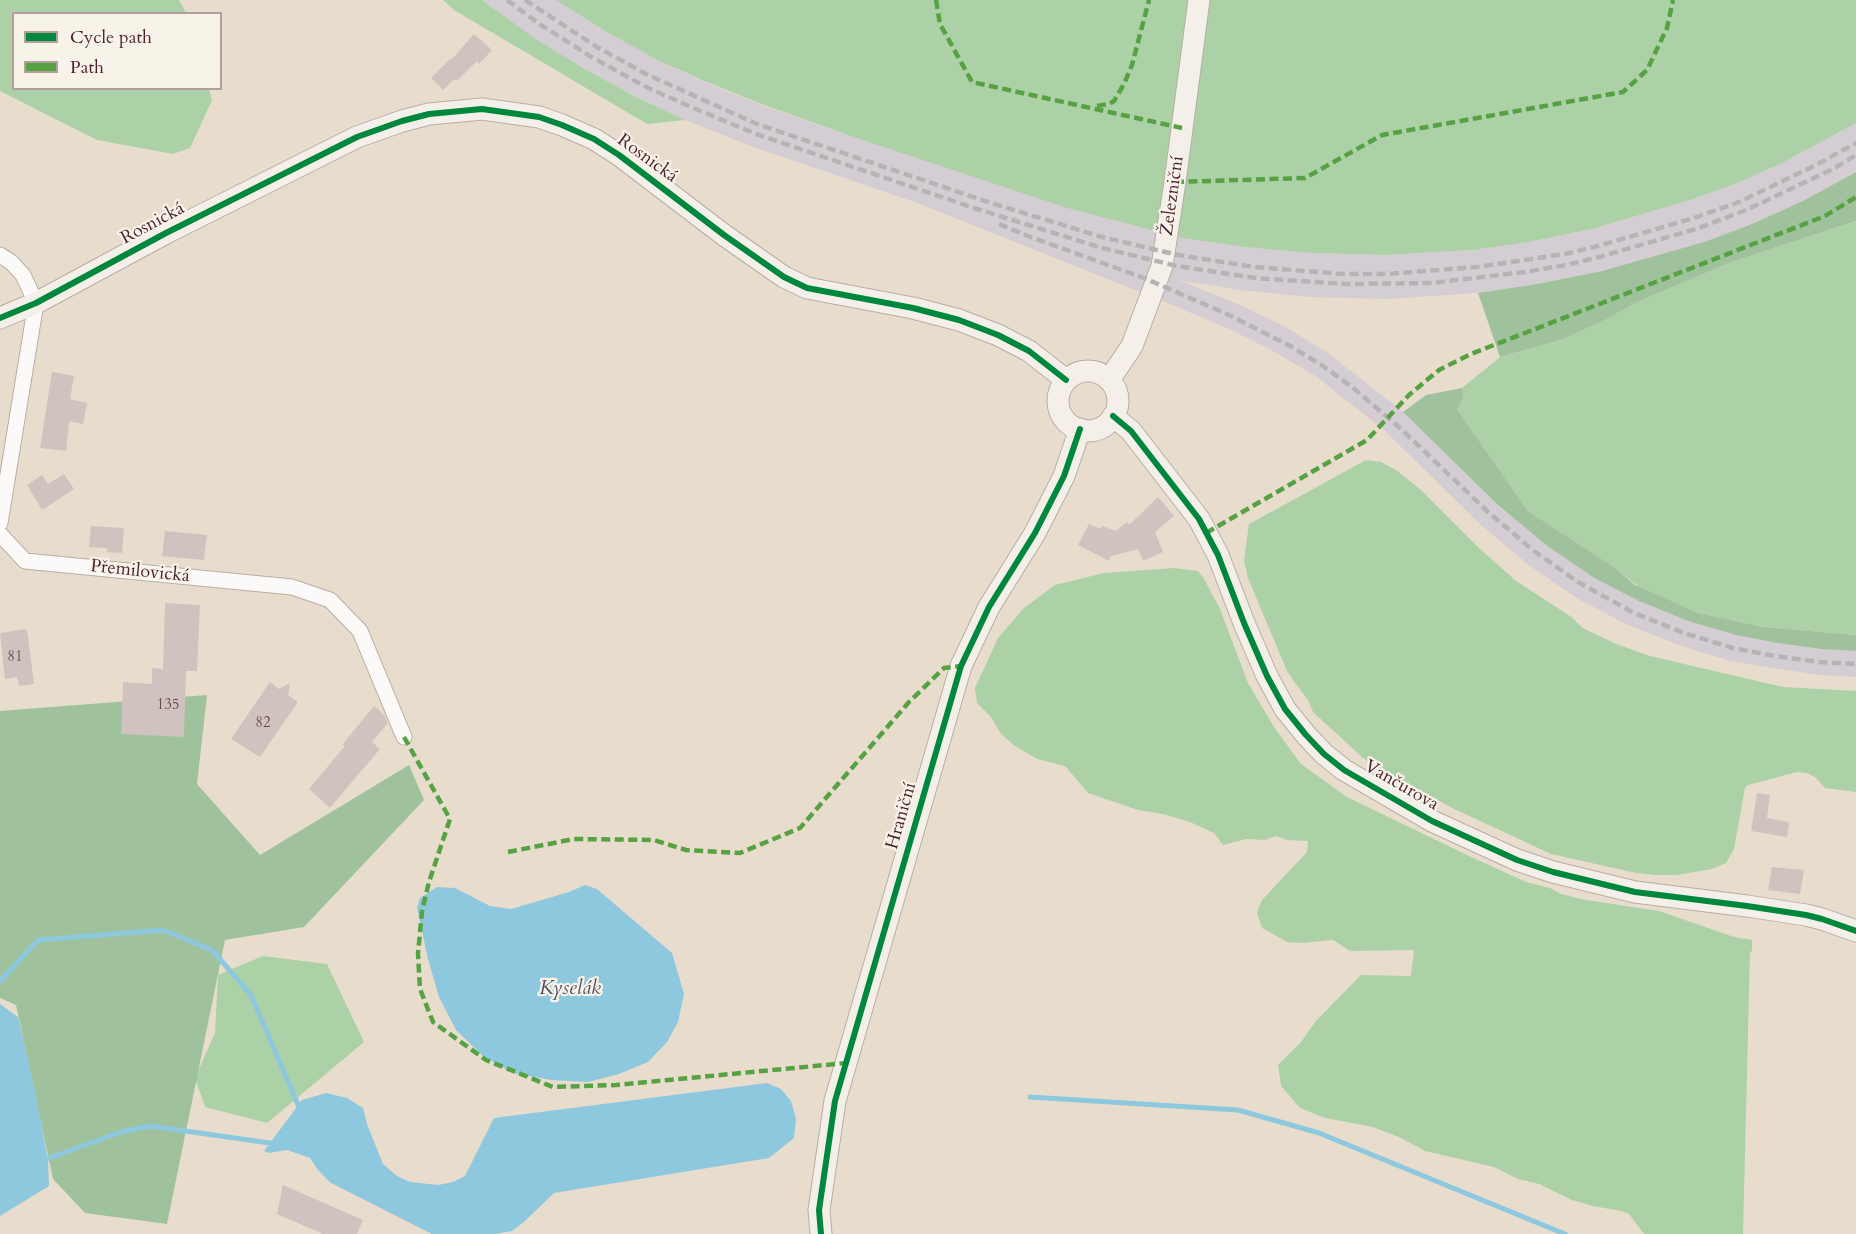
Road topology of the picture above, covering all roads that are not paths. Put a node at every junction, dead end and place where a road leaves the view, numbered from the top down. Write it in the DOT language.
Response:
graph roads {
  1 [pos="1198,0"];
  2 [pos="0,255"];
  3 [pos="36,303"];
  4 [pos="0,318"];
  5 [pos="1066,380"];
  6 [pos="1110,380"];
  7 [pos="1113,416"];
  8 [pos="1080,429"];
  9 [pos="0,523"];
  10 [pos="0,534"];
  11 [pos="404,737"];
  12 [pos="1856,931"];
  13 [pos="821,1234"];
  1 -- 6 [label="street, Železniční"];
  2 -- 3 [label="street"];
  3 -- 4 [label="street, Rosnická"];
  3 -- 5 [label="street, Rosnická"];
  3 -- 9 [label="street"];
  5 -- 6 [label="street"];
  5 -- 8 [label="street"];
  6 -- 7 [label="street"];
  7 -- 8 [label="street"];
  7 -- 12 [label="street, Vančurova"];
  8 -- 13 [label="street, Hraniční"];
  10 -- 11 [label="street, Přemilovická"];
}
